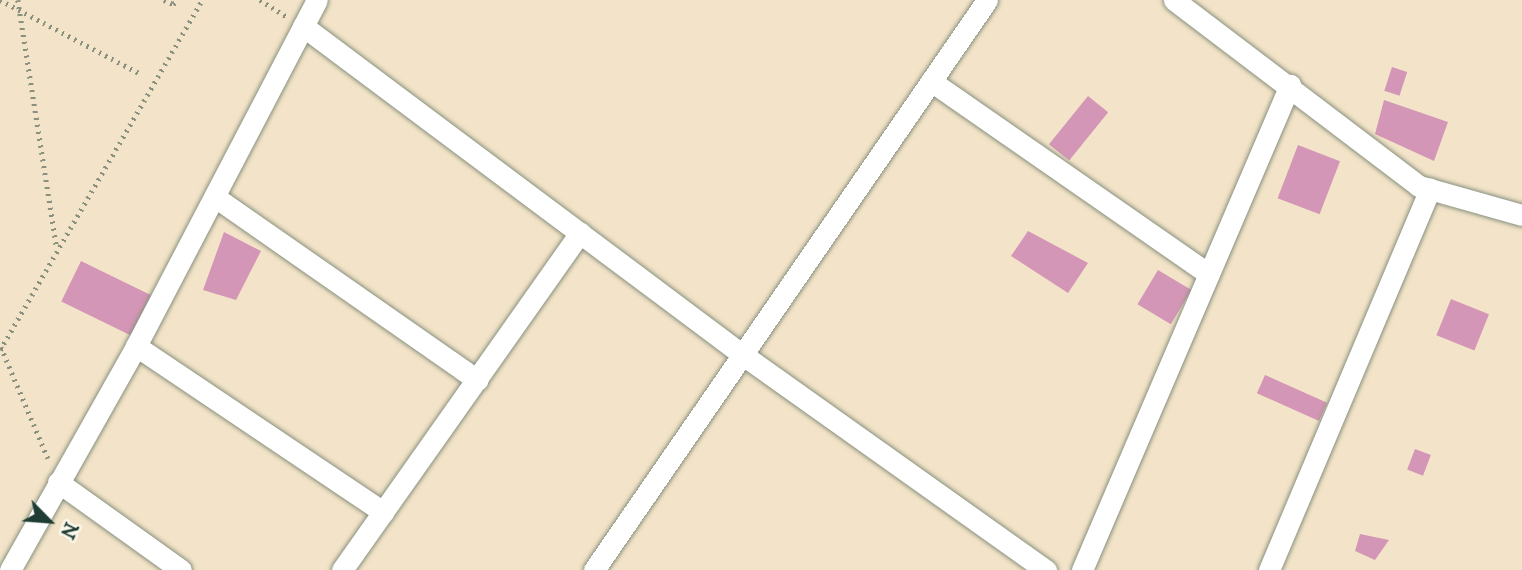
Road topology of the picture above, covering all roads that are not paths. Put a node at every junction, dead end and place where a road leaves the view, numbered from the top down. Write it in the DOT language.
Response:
graph roads {
  1 [pos="317,0"];
  2 [pos="987,0"];
  3 [pos="1174,0"];
  4 [pos="303,26"];
  5 [pos="931,81"];
  6 [pos="1290,85"];
  7 [pos="1430,189"];
  8 [pos="215,197"];
  9 [pos="1522,215"];
  10 [pos="580,233"];
  11 [pos="1209,274"];
  12 [pos="136,346"];
  13 [pos="743,355"];
  14 [pos="477,380"];
  15 [pos="58,482"];
  16 [pos="383,512"];
  17 [pos="10,570"];
  18 [pos="181,570"];
  19 [pos="342,570"];
  20 [pos="594,570"];
  21 [pos="1046,570"];
  22 [pos="1082,570"];
  23 [pos="1269,570"];
  1 -- 4 [label="street"];
  2 -- 5 [label="street"];
  3 -- 6 [label="street"];
  4 -- 8 [label="street"];
  4 -- 10 [label="street"];
  5 -- 11 [label="street"];
  5 -- 13 [label="street"];
  6 -- 7 [label="street"];
  6 -- 11 [label="street"];
  7 -- 9 [label="street"];
  7 -- 23 [label="street"];
  8 -- 12 [label="street"];
  8 -- 14 [label="street"];
  10 -- 13 [label="street"];
  10 -- 14 [label="street"];
  11 -- 22 [label="street"];
  12 -- 15 [label="street"];
  12 -- 16 [label="street"];
  13 -- 20 [label="street"];
  13 -- 21 [label="street"];
  14 -- 16 [label="street"];
  15 -- 17 [label="street"];
  15 -- 18 [label="street"];
  16 -- 19 [label="street"];
}
